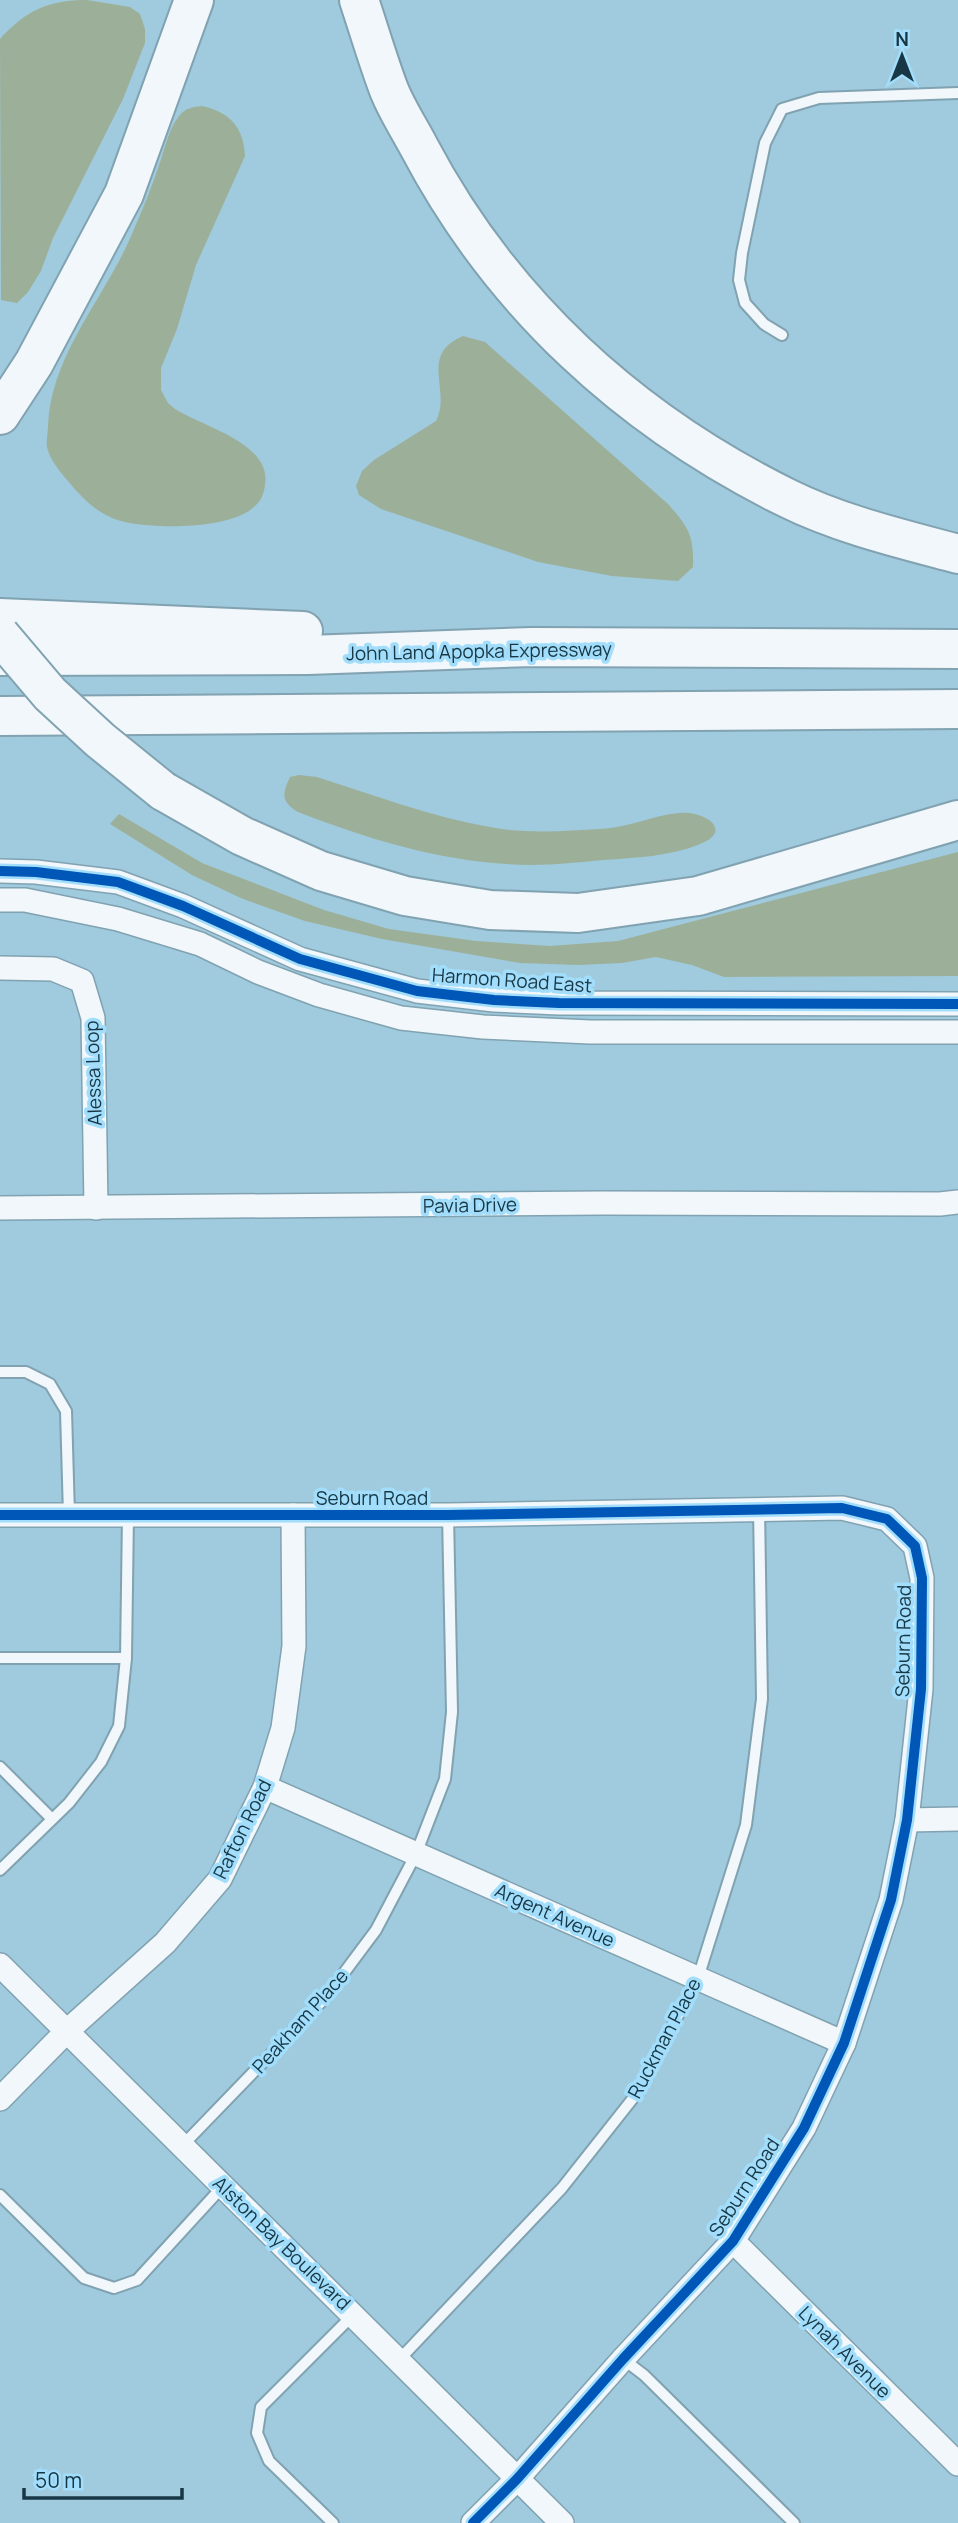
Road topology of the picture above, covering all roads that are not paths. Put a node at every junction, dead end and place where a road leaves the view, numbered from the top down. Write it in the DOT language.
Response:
graph roads {
  1 [pos="194,0"];
  2 [pos="359,0"];
  3 [pos="958,93"];
  4 [pos="782,335"];
  5 [pos="0,415"];
  6 [pos="958,554"];
  7 [pos="0,618"];
  8 [pos="0,635"];
  9 [pos="533,647"];
  10 [pos="958,649"];
  11 [pos="0,656"];
  12 [pos="958,709"];
  13 [pos="0,716"];
  14 [pos="958,820"];
  15 [pos="0,872"];
  16 [pos="0,900"];
  17 [pos="0,968"];
  18 [pos="958,1003"];
  19 [pos="958,1032"];
  20 [pos="958,1187"];
  21 [pos="949,1203"];
  22 [pos="0,1208"];
  23 [pos="96,1208"];
  24 [pos="0,1372"];
  25 [pos="759,1508"];
  26 [pos="448,1515"];
  27 [pos="0,1516"];
  28 [pos="69,1516"];
  29 [pos="128,1516"];
  30 [pos="293,1516"];
  31 [pos="0,1658"];
  32 [pos="126,1658"];
  33 [pos="0,1767"];
  34 [pos="265,1787"];
  35 [pos="52,1819"];
  36 [pos="958,1819"];
  37 [pos="907,1820"];
  38 [pos="416,1854"];
  39 [pos="0,1870"];
  40 [pos="0,1965"];
  41 [pos="698,1979"];
  42 [pos="67,2031"];
  43 [pos="844,2043"];
  44 [pos="0,2099"];
  45 [pos="182,2146"];
  46 [pos="223,2186"];
  47 [pos="0,2195"];
  48 [pos="733,2241"];
  49 [pos="354,2314"];
  50 [pos="623,2358"];
  51 [pos="398,2361"];
  52 [pos="958,2464"];
  53 [pos="517,2479"];
  54 [pos="333,2523"];
  55 [pos="473,2523"];
  56 [pos="562,2523"];
  57 [pos="794,2523"];
  1 -- 5 [label="highway"];
  2 -- 6 [label="highway"];
  3 -- 4 [label="lane"];
  7 -- 9 [label="highway"];
  8 -- 14 [label="highway, bridge"];
  9 -- 10 [label="highway, John Land Apopka Expressway"];
  9 -- 11 [label="highway, John Land Apopka Expressway"];
  12 -- 13 [label="highway"];
  15 -- 18 [label="street, Harmon Road East"];
  16 -- 19 [label="street"];
  17 -- 23 [label="street, Alessa Loop"];
  20 -- 21 [label="street, Pavia Drive"];
  21 -- 23 [label="street, Pavia Drive"];
  22 -- 23 [label="street, Pavia Drive"];
  24 -- 28 [label="lane"];
  25 -- 26 [label="street, Seburn Road"];
  25 -- 37 [label="street, Seburn Road"];
  25 -- 41 [label="lane, Ruckman Place"];
  26 -- 30 [label="street, Seburn Road"];
  26 -- 38 [label="lane, Peakham Place"];
  27 -- 28 [label="street, Seburn Road"];
  28 -- 29 [label="street, Seburn Road"];
  29 -- 30 [label="street, Seburn Road"];
  29 -- 32 [label="lane"];
  30 -- 34 [label="street, Rafton Road"];
  31 -- 32 [label="lane"];
  32 -- 35 [label="lane"];
  33 -- 35 [label="lane"];
  34 -- 38 [label="street, Argent Avenue"];
  34 -- 42 [label="street, Rafton Road"];
  35 -- 39 [label="lane"];
  36 -- 37 [label="street"];
  37 -- 43 [label="street, Seburn Road"];
  38 -- 41 [label="street, Argent Avenue"];
  38 -- 45 [label="lane, Peakham Place"];
  40 -- 42 [label="street, Alston Bay Boulevard"];
  41 -- 43 [label="street, Argent Avenue"];
  41 -- 51 [label="lane, Ruckman Place"];
  42 -- 44 [label="street, Rafton Road"];
  42 -- 45 [label="street, Alston Bay Boulevard"];
  43 -- 48 [label="street, Seburn Road"];
  45 -- 46 [label="street, Alston Bay Boulevard"];
  46 -- 47 [label="lane"];
  46 -- 49 [label="street, Alston Bay Boulevard"];
  48 -- 50 [label="street, Seburn Road"];
  48 -- 52 [label="street, Lynah Avenue"];
  49 -- 51 [label="street, Alston Bay Boulevard"];
  49 -- 54 [label="lane"];
  50 -- 53 [label="street, Seburn Road"];
  50 -- 57 [label="lane"];
  51 -- 53 [label="street, Alston Bay Boulevard"];
  53 -- 55 [label="street, Seburn Road"];
  53 -- 56 [label="street, Alston Bay Boulevard"];
}
